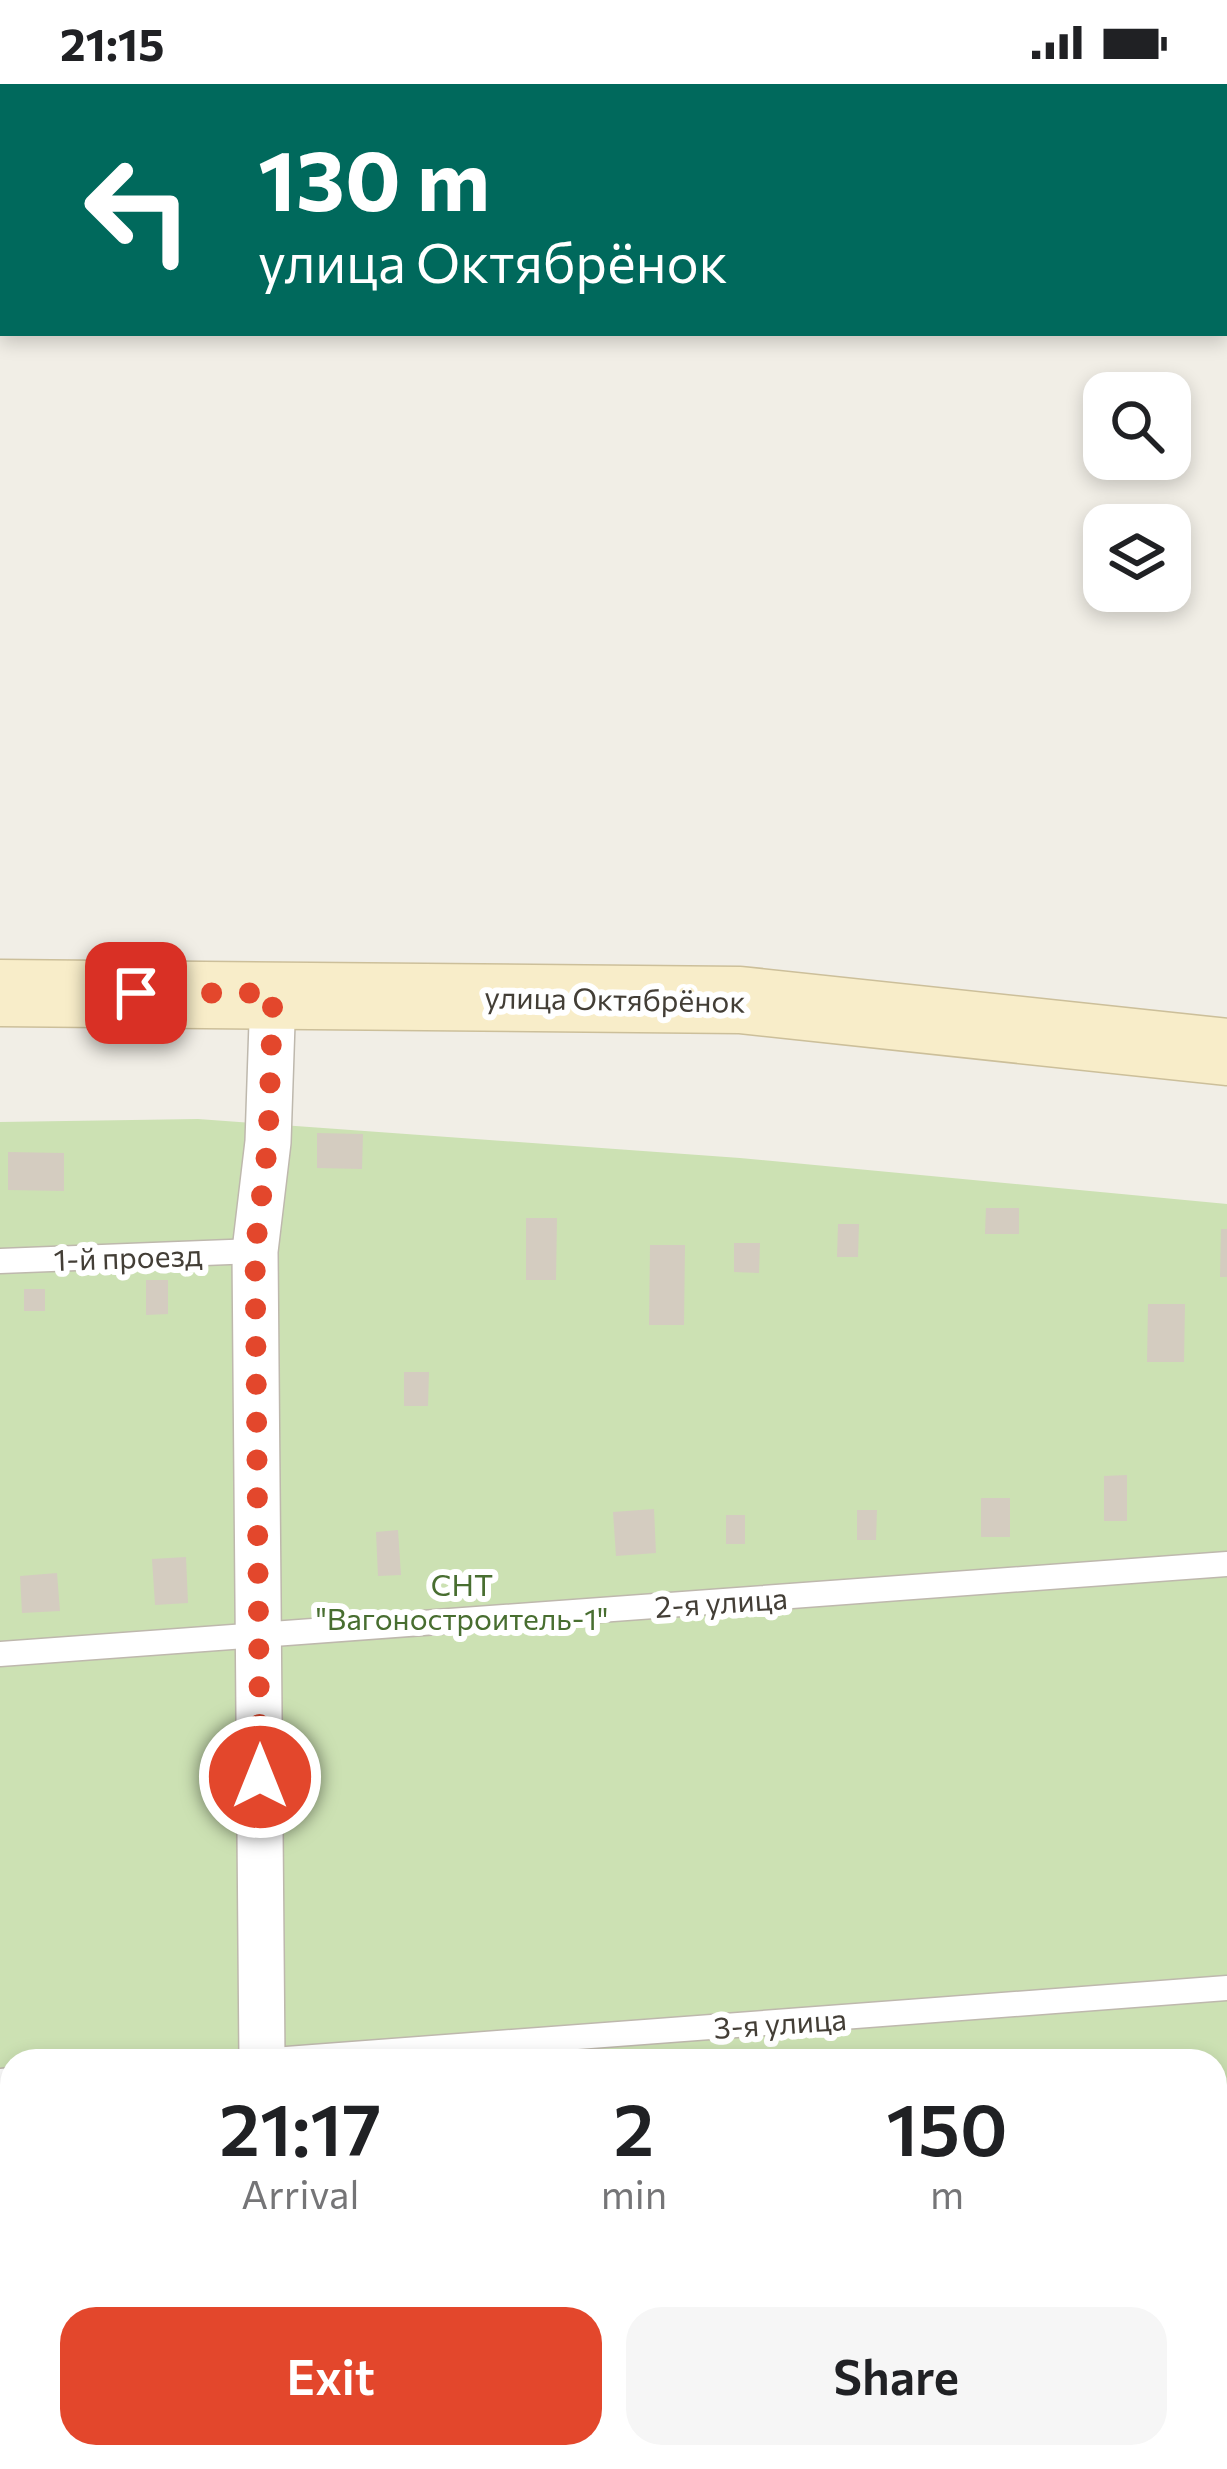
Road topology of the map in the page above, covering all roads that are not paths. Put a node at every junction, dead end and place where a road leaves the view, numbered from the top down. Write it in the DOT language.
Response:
graph roads {
  1 [pos="273,993"];
  2 [pos="0,994"];
  3 [pos="1227,1052"];
  4 [pos="255,1251"];
  5 [pos="0,1262"];
  6 [pos="1227,1564"];
  7 [pos="258,1634"];
  8 [pos="0,1654"];
  9 [pos="1227,1988"];
  10 [pos="261,2049"];
  11 [pos="420,2049"];
  1 -- 2 [label="street, улица Октябрёнок"];
  1 -- 3 [label="street, улица Октябрёнок"];
  1 -- 4 [label="street"];
  4 -- 5 [label="lane, 1-й проезд"];
  4 -- 7 [label="street"];
  6 -- 7 [label="lane, 2-я улица"];
  7 -- 8 [label="lane, 2-я улица"];
  7 -- 10 [label="street"];
  9 -- 11 [label="lane, 3-я улица"];
}
